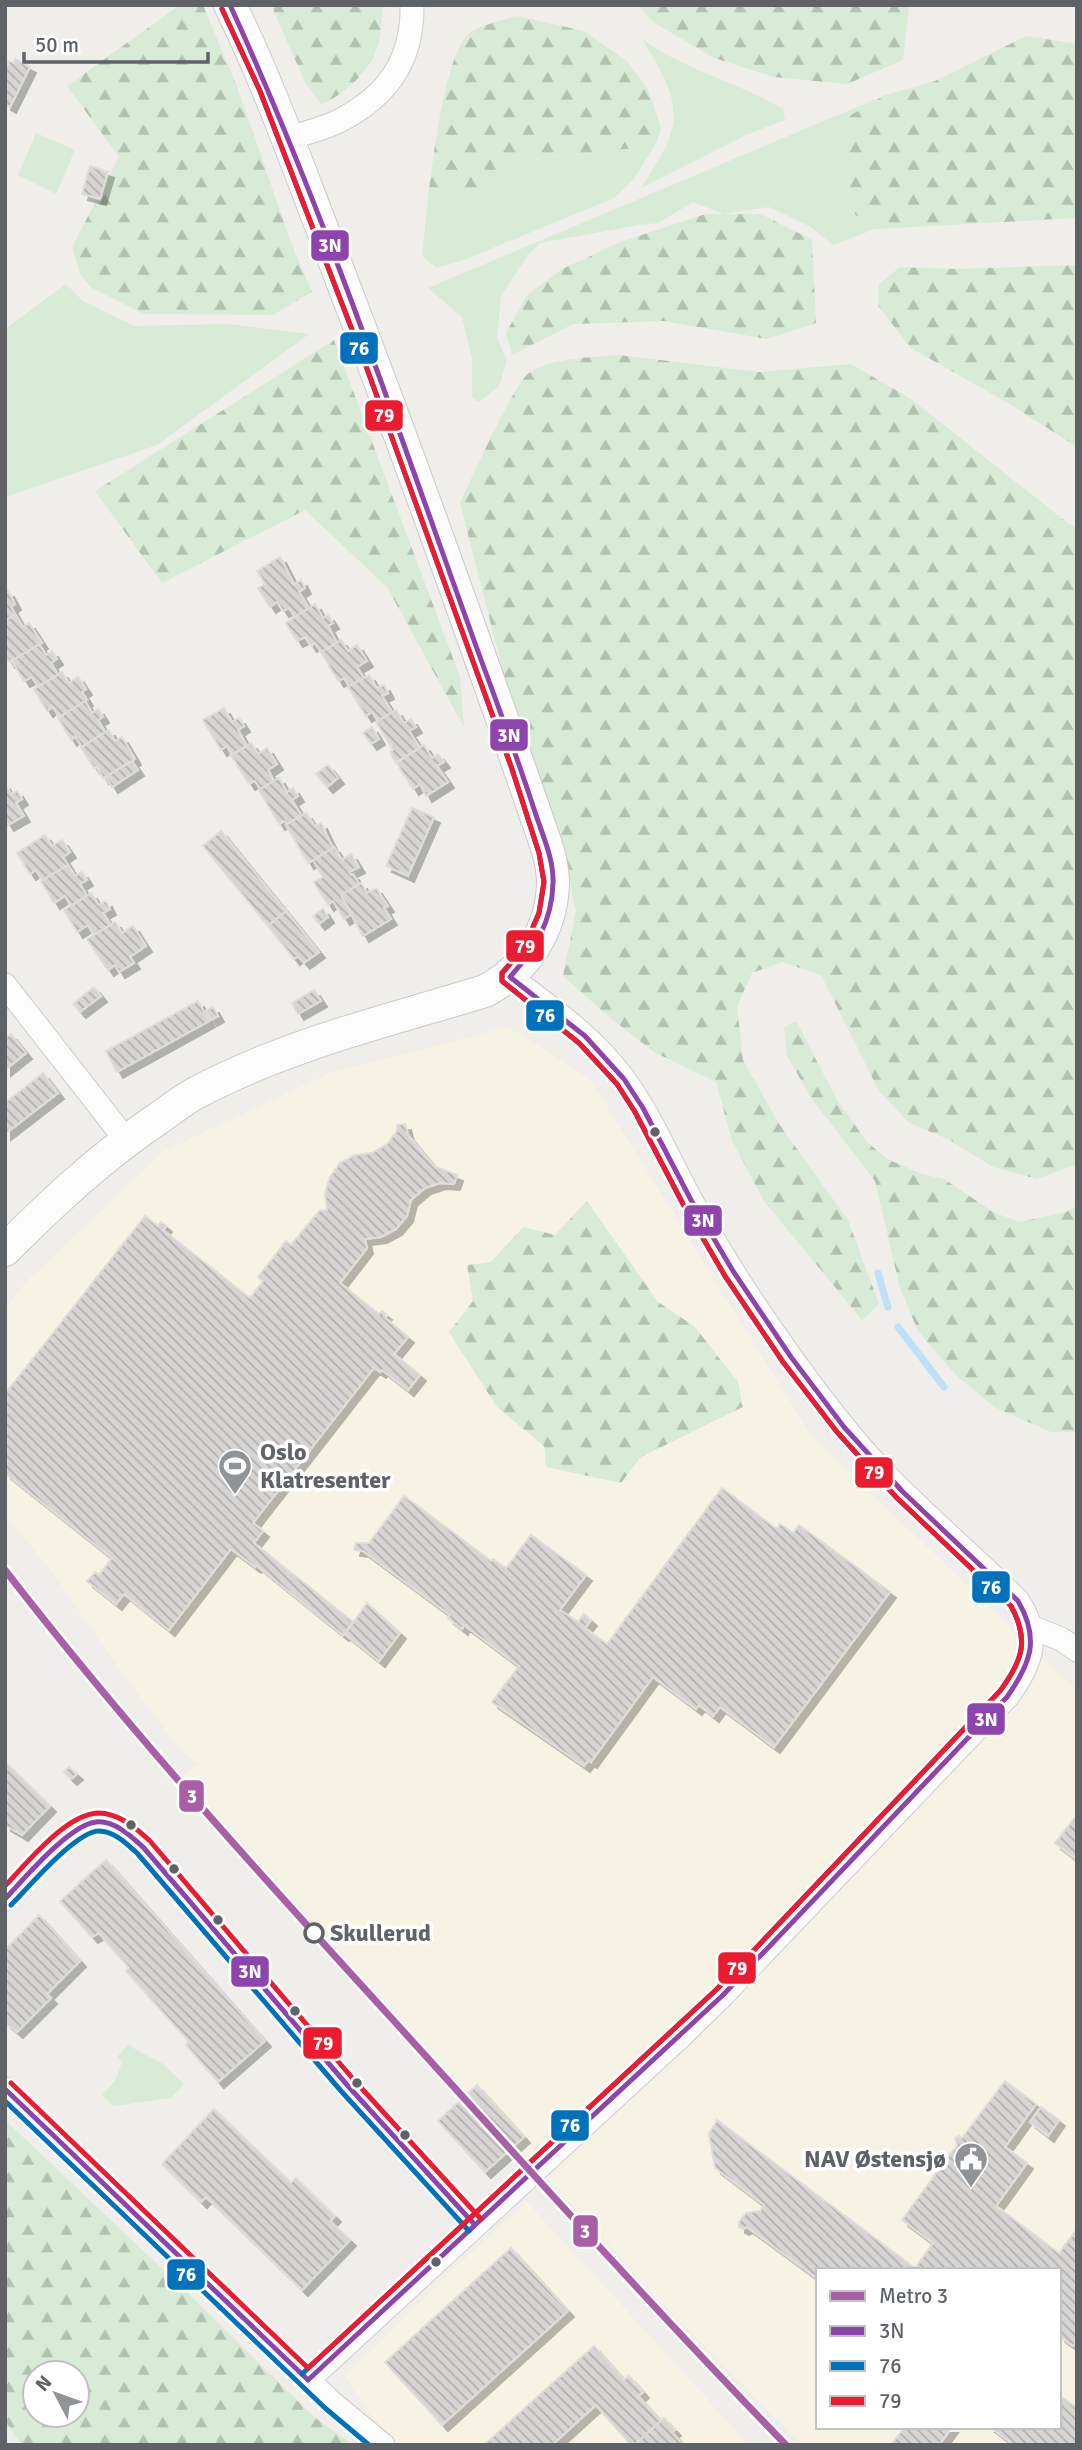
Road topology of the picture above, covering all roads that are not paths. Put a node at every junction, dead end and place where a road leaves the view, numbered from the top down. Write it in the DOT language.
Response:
graph roads {
  1 [pos="230,5"];
  2 [pos="412,5"];
  3 [pos="288,139"];
  4 [pos="510,977"];
  5 [pos="5,985"];
  6 [pos="126,1140"];
  7 [pos="5,1250"];
  8 [pos="1031,1627"];
  9 [pos="1077,1650"];
  10 [pos="5,1899"];
  11 [pos="5,2089"];
  12 [pos="475,2225"];
  13 [pos="308,2380"];
  14 [pos="383,2445"];
  1 -- 3 [label="main road"];
  2 -- 3 [label="street"];
  3 -- 4 [label="main road"];
  4 -- 6 [label="main road"];
  4 -- 8 [label="street"];
  5 -- 6 [label="street"];
  6 -- 7 [label="main road"];
  8 -- 9 [label="street"];
  8 -- 12 [label="street"];
  10 -- 12 [label="street"];
  11 -- 13 [label="street"];
  12 -- 13 [label="street"];
  13 -- 14 [label="street"];
}
